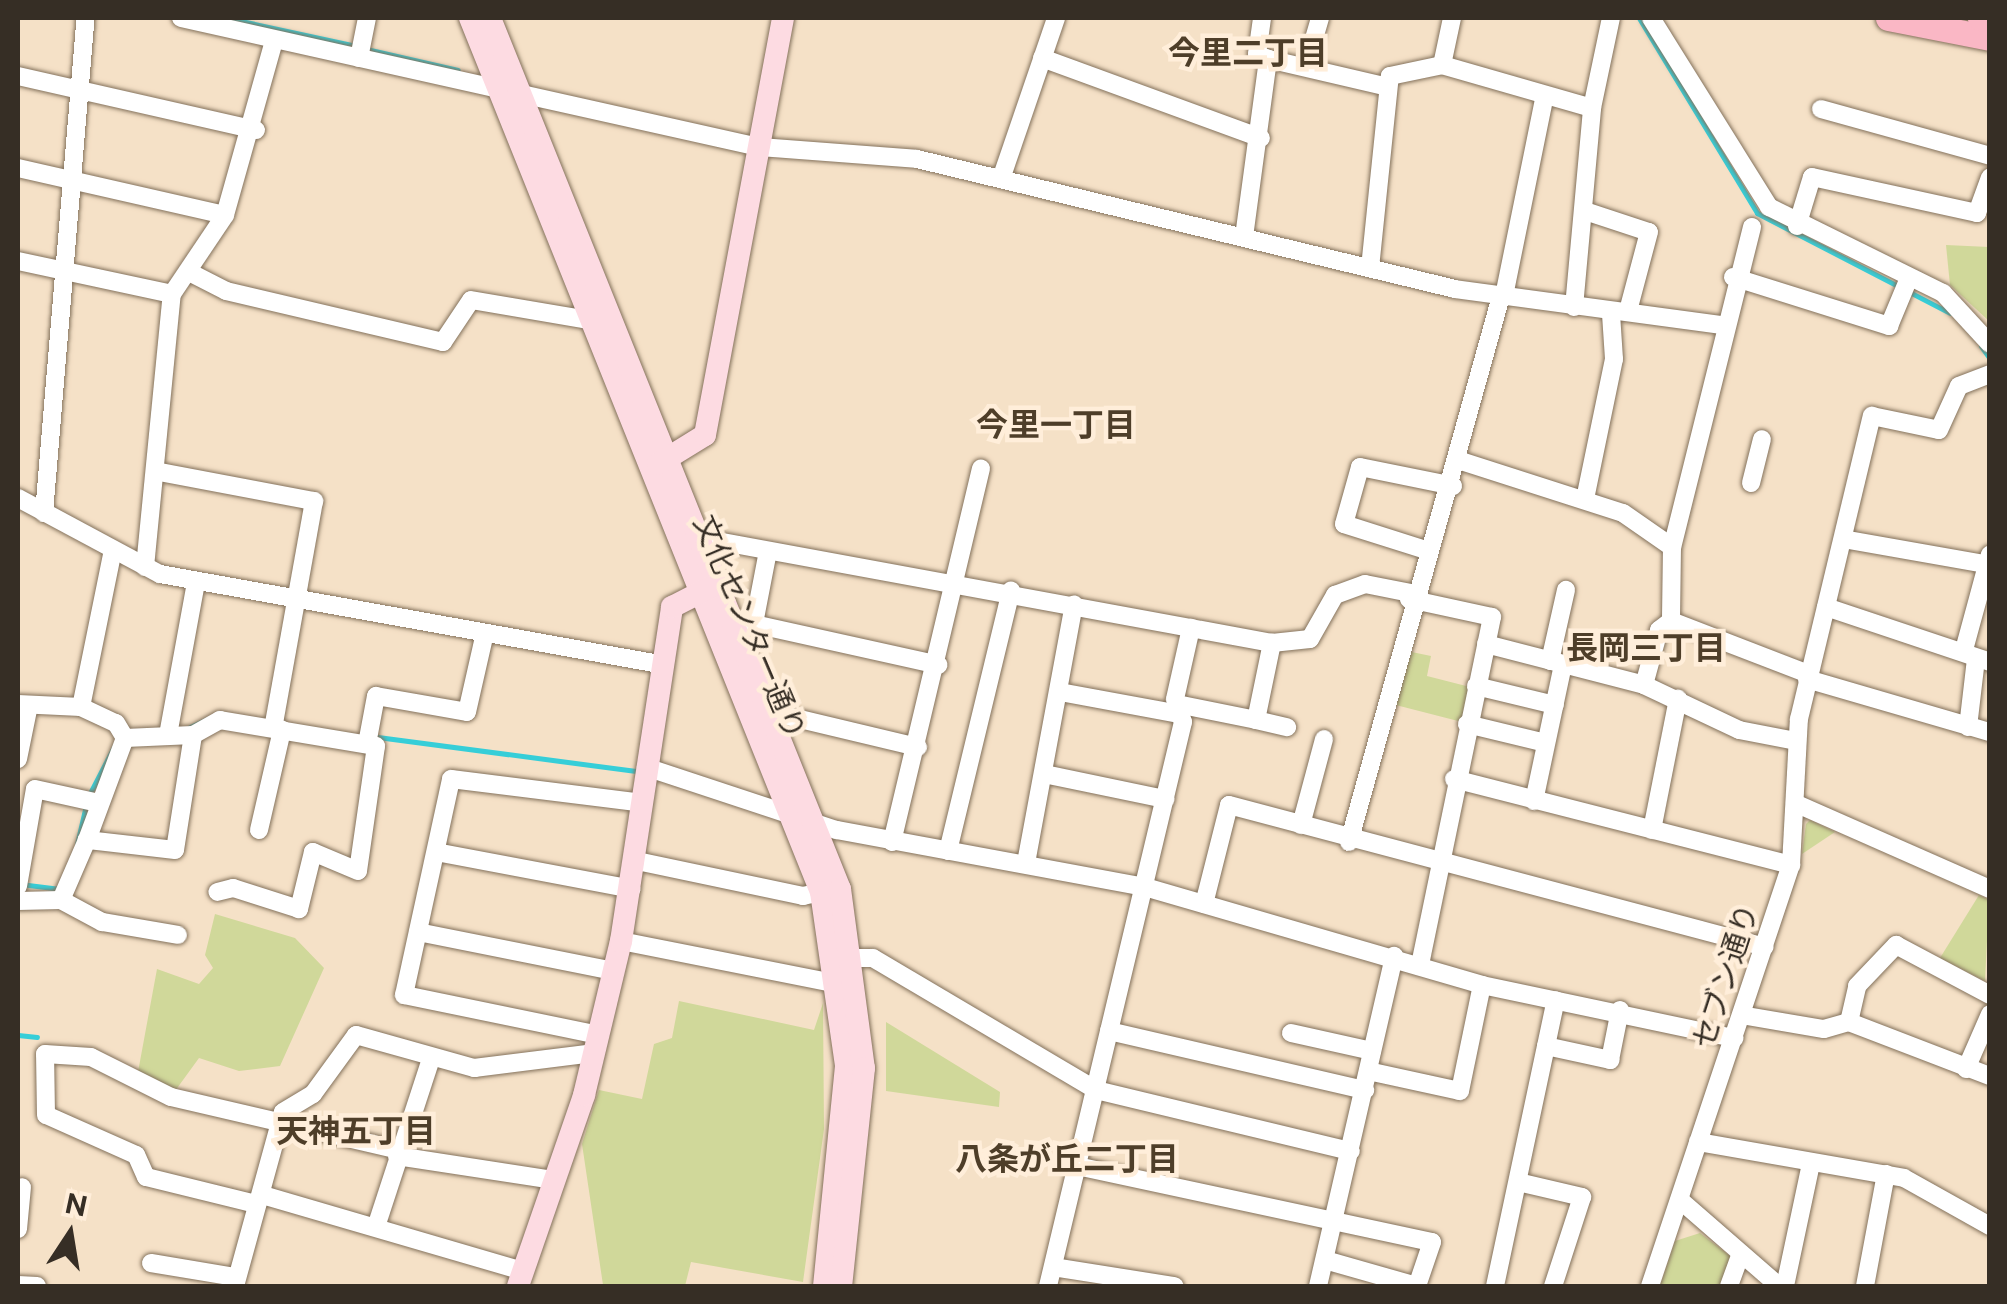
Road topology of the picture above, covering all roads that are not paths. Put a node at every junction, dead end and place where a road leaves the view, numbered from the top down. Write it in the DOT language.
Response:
graph roads {
  1 [pos="86,18"];
  2 [pos="182,18"];
  3 [pos="367,18"];
  4 [pos="470,18"];
  5 [pos="490,18"];
  6 [pos="783,18"];
  7 [pos="1056,18"];
  8 [pos="1262,18"];
  9 [pos="1320,18"];
  10 [pos="1452,18"];
  11 [pos="1611,18"];
  12 [pos="1651,18"];
  13 [pos="1888,18"];
  14 [pos="1980,18"];
  15 [pos="210,20"];
  16 [pos="1990,20"];
  17 [pos="1990,38"];
  18 [pos="274,40"];
  19 [pos="361,50"];
  20 [pos="1042,58"];
  21 [pos="1268,59"];
  22 [pos="1442,65"];
  23 [pos="1306,66"];
  24 [pos="18,76"];
  25 [pos="79,85"];
  26 [pos="1384,86"];
  27 [pos="502,90"];
  28 [pos="1544,95"];
  29 [pos="1592,108"];
  30 [pos="1821,109"];
  31 [pos="256,130"];
  32 [pos="1261,138"];
  33 [pos="760,147"];
  34 [pos="1990,156"];
  35 [pos="18,168"];
  36 [pos="72,176"];
  37 [pos="1990,177"];
  38 [pos="1001,179"];
  39 [pos="1585,211"];
  40 [pos="225,215"];
  41 [pos="1797,226"];
  42 [pos="1752,227"];
  43 [pos="1244,238"];
  44 [pos="18,261"];
  45 [pos="65,268"];
  46 [pos="1370,268"];
  47 [pos="191,273"];
  48 [pos="1733,277"];
  49 [pos="1910,278"];
  50 [pos="172,294"];
  51 [pos="1502,296"];
  52 [pos="1574,307"];
  53 [pos="1620,313"];
  54 [pos="589,320"];
  55 [pos="1722,326"];
  56 [pos="1990,344"];
  57 [pos="1990,374"];
  58 [pos="1762,439"];
  59 [pos="1462,461"];
  60 [pos="659,463"];
  61 [pos="982,468"];
  62 [pos="160,472"];
  63 [pos="1752,482"];
  64 [pos="1453,486"];
  65 [pos="18,498"];
  66 [pos="1584,500"];
  67 [pos="44,512"];
  68 [pos="700,538"];
  69 [pos="1843,539"];
  70 [pos="1672,547"];
  71 [pos="113,550"];
  72 [pos="768,551"];
  73 [pos="1429,551"];
  74 [pos="1988,560"];
  75 [pos="145,566"];
  76 [pos="960,579"];
  77 [pos="196,583"];
  78 [pos="710,587"];
  79 [pos="1010,590"];
  80 [pos="1566,590"];
  81 [pos="1410,596"];
  82 [pos="297,602"];
  83 [pos="1074,604"];
  84 [pos="1826,606"];
  85 [pos="1672,621"];
  86 [pos="745,623"];
  87 [pos="1191,628"];
  88 [pos="485,633"];
  89 [pos="1272,642"];
  90 [pos="1486,644"];
  91 [pos="1977,657"];
  92 [pos="1556,663"];
  93 [pos="659,664"];
  94 [pos="939,665"];
  95 [pos="1808,676"];
  96 [pos="1644,685"];
  97 [pos="1476,686"];
  98 [pos="1060,692"];
  99 [pos="1678,699"];
  100 [pos="23,704"];
  101 [pos="1554,705"];
  102 [pos="81,708"];
  103 [pos="1178,709"];
  104 [pos="774,713"];
  105 [pos="1256,720"];
  106 [pos="1467,724"];
  107 [pos="1287,727"];
  108 [pos="1968,727"];
  109 [pos="277,729"];
  110 [pos="1990,732"];
  111 [pos="168,735"];
  112 [pos="193,735"];
  113 [pos="125,738"];
  114 [pos="1324,739"];
  115 [pos="1796,741"];
  116 [pos="1546,743"];
  117 [pos="367,744"];
  118 [pos="918,747"];
  119 [pos="18,759"];
  120 [pos="646,766"];
  121 [pos="1044,774"];
  122 [pos="1454,779"];
  123 [pos="1165,798"];
  124 [pos="1534,801"];
  125 [pos="94,802"];
  126 [pos="643,803"];
  127 [pos="1797,804"];
  128 [pos="796,813"];
  129 [pos="819,822"];
  130 [pos="1301,826"];
  131 [pos="259,830"];
  132 [pos="1652,830"];
  133 [pos="88,840"];
  134 [pos="892,842"];
  135 [pos="1348,842"];
  136 [pos="948,851"];
  137 [pos="436,852"];
  138 [pos="637,861"];
  139 [pos="1026,863"];
  140 [pos="1791,866"];
  141 [pos="1436,867"];
  142 [pos="18,886"];
  143 [pos="1145,887"];
  144 [pos="632,889"];
  145 [pos="1990,890"];
  146 [pos="217,892"];
  147 [pos="821,892"];
  148 [pos="61,900"];
  149 [pos="18,901"];
  150 [pos="1204,904"];
  151 [pos="418,932"];
  152 [pos="178,935"];
  153 [pos="621,941"];
  154 [pos="1765,947"];
  155 [pos="1394,956"];
  156 [pos="855,958"];
  157 [pos="1421,961"];
  158 [pos="614,971"];
  159 [pos="839,984"];
  160 [pos="1482,986"];
  161 [pos="1990,996"];
  162 [pos="1556,1000"];
  163 [pos="1620,1010"];
  164 [pos="1990,1014"];
  165 [pos="1742,1015"];
  166 [pos="1849,1022"];
  167 [pos="1109,1030"];
  168 [pos="1291,1033"];
  169 [pos="1734,1038"];
  170 [pos="597,1044"];
  171 [pos="1546,1046"];
  172 [pos="1372,1051"];
  173 [pos="431,1059"];
  174 [pos="1966,1069"];
  175 [pos="1990,1076"];
  176 [pos="1367,1080"];
  177 [pos="1096,1090"];
  178 [pos="280,1122"];
  179 [pos="1698,1142"];
  180 [pos="1350,1151"];
  181 [pos="398,1153"];
  182 [pos="1811,1164"];
  183 [pos="1078,1166"];
  184 [pos="1886,1174"];
  185 [pos="554,1180"];
  186 [pos="1518,1182"];
  187 [pos="22,1187"];
  188 [pos="261,1200"];
  189 [pos="1680,1200"];
  190 [pos="1335,1220"];
  191 [pos="1990,1226"];
  192 [pos="376,1227"];
  193 [pos="18,1229"];
  194 [pos="1740,1254"];
  195 [pos="1325,1260"];
  196 [pos="151,1263"];
  197 [pos="1053,1267"];
  198 [pos="177,1277"];
  199 [pos="520,1279"];
  200 [pos="18,1284"];
  201 [pos="237,1284"];
  202 [pos="37,1286"];
  203 [pos="824,1286"];
  204 [pos="841,1286"];
  205 [pos="1048,1286"];
  206 [pos="1174,1286"];
  207 [pos="1318,1286"];
  208 [pos="1416,1286"];
  209 [pos="1495,1286"];
  210 [pos="1553,1286"];
  211 [pos="1650,1286"];
  212 [pos="1730,1286"];
  213 [pos="1782,1286"];
  214 [pos="1865,1286"];
  1 -- 25 [label="street"];
  2 -- 15 [label="street"];
  3 -- 19 [label="street"];
  4 -- 27 [label="street, 文化センター通り"];
  5 -- 27 [label="street, 文化センター通り"];
  6 -- 33 [label="street"];
  7 -- 20 [label="street"];
  8 -- 21 [label="street"];
  9 -- 23 [label="street"];
  10 -- 22 [label="street"];
  11 -- 29 [label="street"];
  12 -- 41 [label="street"];
  13 -- 17 [label="main road"];
  14 -- 16 [label="main road"];
  15 -- 18 [label="street"];
  18 -- 19 [label="street"];
  18 -- 31 [label="street"];
  19 -- 27 [label="street"];
  20 -- 32 [label="street"];
  20 -- 38 [label="street"];
  21 -- 23 [label="street"];
  21 -- 32 [label="street"];
  22 -- 26 [label="street"];
  22 -- 28 [label="street"];
  23 -- 26 [label="street"];
  24 -- 25 [label="street"];
  25 -- 31 [label="street"];
  25 -- 36 [label="street"];
  26 -- 46 [label="street"];
  27 -- 33 [label="street"];
  27 -- 54 [label="street, 文化センター通り"];
  27 -- 60 [label="street, 文化センター通り"];
  28 -- 29 [label="street"];
  28 -- 51 [label="street"];
  29 -- 39 [label="street"];
  30 -- 34 [label="street"];
  31 -- 40 [label="street"];
  32 -- 43 [label="street"];
  33 -- 38 [label="street"];
  33 -- 60 [label="street"];
  35 -- 36 [label="street"];
  36 -- 40 [label="street"];
  36 -- 45 [label="street"];
  37 -- 41 [label="street"];
  38 -- 43 [label="street"];
  39 -- 52 [label="street"];
  39 -- 53 [label="street"];
  40 -- 47 [label="street"];
  41 -- 49 [label="street"];
  42 -- 48 [label="street"];
  43 -- 46 [label="street"];
  44 -- 45 [label="street"];
  45 -- 50 [label="street"];
  45 -- 67 [label="street"];
  46 -- 51 [label="street"];
  47 -- 50 [label="street"];
  47 -- 54 [label="street"];
  48 -- 49 [label="street"];
  48 -- 55 [label="street"];
  49 -- 56 [label="street"];
  50 -- 62 [label="street"];
  51 -- 52 [label="street"];
  51 -- 59 [label="street"];
  52 -- 53 [label="street"];
  53 -- 55 [label="street"];
  53 -- 66 [label="street"];
  54 -- 60 [label="street, 文化センター通り"];
  55 -- 70 [label="street"];
  57 -- 69 [label="street, セブン通り"];
  58 -- 63 [label="street"];
  59 -- 64 [label="street"];
  59 -- 66 [label="street"];
  60 -- 68 [label="street, 文化センター通り"];
  60 -- 78 [label="street, 文化センター通り"];
  61 -- 76 [label="street"];
  62 -- 75 [label="street"];
  62 -- 82 [label="street"];
  64 -- 73 [label="street"];
  64 -- 73 [label="street"];
  65 -- 67 [label="street"];
  66 -- 70 [label="street"];
  67 -- 71 [label="street"];
  68 -- 72 [label="street"];
  68 -- 78 [label="street, 文化センター通り"];
  69 -- 74 [label="street"];
  69 -- 84 [label="street, セブン通り"];
  70 -- 85 [label="street"];
  71 -- 75 [label="street"];
  71 -- 102 [label="street"];
  72 -- 76 [label="street"];
  72 -- 86 [label="street"];
  73 -- 81 [label="street"];
  74 -- 91 [label="street"];
  75 -- 77 [label="street"];
  76 -- 79 [label="street"];
  76 -- 94 [label="street"];
  77 -- 82 [label="street"];
  77 -- 111 [label="street"];
  78 -- 86 [label="street, 文化センター通り"];
  78 -- 93 [label="street"];
  78 -- 128 [label="street, 文化センター通り"];
  79 -- 83 [label="street"];
  79 -- 136 [label="street"];
  80 -- 92 [label="street"];
  81 -- 89 [label="street"];
  81 -- 90 [label="street"];
  81 -- 135 [label="street"];
  82 -- 88 [label="street"];
  82 -- 109 [label="street"];
  83 -- 87 [label="street"];
  83 -- 98 [label="street"];
  84 -- 91 [label="street"];
  84 -- 95 [label="street, セブン通り"];
  85 -- 95 [label="street"];
  85 -- 96 [label="street"];
  86 -- 94 [label="street"];
  86 -- 104 [label="street, 文化センター通り"];
  87 -- 89 [label="street"];
  87 -- 103 [label="street"];
  88 -- 93 [label="street"];
  88 -- 117 [label="street"];
  89 -- 105 [label="street"];
  90 -- 92 [label="street"];
  90 -- 97 [label="street"];
  91 -- 108 [label="street"];
  92 -- 96 [label="street"];
  92 -- 101 [label="street"];
  93 -- 120 [label="street"];
  94 -- 118 [label="street"];
  95 -- 108 [label="street"];
  95 -- 115 [label="street, セブン通り"];
  96 -- 99 [label="street"];
  97 -- 101 [label="street"];
  97 -- 106 [label="street"];
  98 -- 103 [label="street"];
  98 -- 121 [label="street"];
  99 -- 115 [label="street"];
  99 -- 132 [label="street"];
  100 -- 102 [label="street"];
  100 -- 119 [label="street"];
  101 -- 116 [label="street"];
  102 -- 113 [label="street"];
  103 -- 105 [label="street"];
  103 -- 123 [label="street"];
  104 -- 118 [label="street"];
  104 -- 129 [label="street, 文化センター通り"];
  105 -- 107 [label="street"];
  106 -- 116 [label="street"];
  106 -- 122 [label="street"];
  108 -- 110 [label="street"];
  109 -- 112 [label="street"];
  109 -- 117 [label="street"];
  109 -- 131 [label="street"];
  111 -- 112 [label="street"];
  111 -- 113 [label="street"];
  112 -- 133 [label="street"];
  113 -- 125 [label="street"];
  114 -- 130 [label="street"];
  115 -- 127 [label="street, セブン通り"];
  116 -- 124 [label="street"];
  117 -- 146 [label="street"];
  118 -- 134 [label="street"];
  120 -- 126 [label="street"];
  120 -- 128 [label="street"];
  121 -- 123 [label="street"];
  121 -- 139 [label="street"];
  122 -- 124 [label="street"];
  122 -- 141 [label="street"];
  123 -- 143 [label="street"];
  124 -- 132 [label="street"];
  125 -- 133 [label="street"];
  125 -- 142 [label="street"];
  126 -- 137 [label="street"];
  126 -- 138 [label="street"];
  127 -- 140 [label="street, セブン通り"];
  127 -- 145 [label="street"];
  128 -- 129 [label="street"];
  128 -- 147 [label="street, 文化センター通り"];
  129 -- 134 [label="street"];
  129 -- 156 [label="street, 文化センター通り"];
  130 -- 135 [label="street"];
  130 -- 150 [label="street"];
  132 -- 140 [label="street"];
  133 -- 148 [label="street"];
  134 -- 136 [label="street"];
  135 -- 141 [label="street"];
  136 -- 139 [label="street"];
  137 -- 144 [label="street"];
  137 -- 151 [label="street"];
  138 -- 144 [label="street"];
  138 -- 147 [label="street"];
  139 -- 143 [label="street"];
  140 -- 154 [label="street, セブン通り"];
  141 -- 154 [label="street"];
  141 -- 157 [label="street"];
  143 -- 150 [label="street"];
  143 -- 167 [label="street"];
  144 -- 153 [label="street"];
  147 -- 159 [label="street, 文化センター通り"];
  148 -- 149 [label="street"];
  148 -- 152 [label="street"];
  150 -- 155 [label="street"];
  151 -- 158 [label="street"];
  151 -- 170 [label="street"];
  153 -- 158 [label="street"];
  153 -- 159 [label="street"];
  154 -- 165 [label="street, セブン通り"];
  155 -- 157 [label="street"];
  155 -- 172 [label="street"];
  156 -- 177 [label="street"];
  156 -- 204 [label="street, 文化センター通り"];
  157 -- 160 [label="street"];
  158 -- 170 [label="street"];
  159 -- 203 [label="street, 文化センター通り"];
  160 -- 162 [label="street"];
  160 -- 176 [label="street"];
  161 -- 166 [label="street"];
  162 -- 163 [label="street"];
  162 -- 171 [label="street"];
  163 -- 169 [label="street"];
  163 -- 171 [label="street"];
  164 -- 174 [label="street"];
  165 -- 166 [label="street"];
  165 -- 169 [label="street, セブン通り"];
  166 -- 174 [label="street"];
  167 -- 176 [label="street"];
  167 -- 177 [label="street"];
  168 -- 172 [label="street"];
  169 -- 179 [label="street, セブン通り"];
  170 -- 173 [label="street"];
  170 -- 185 [label="street"];
  171 -- 186 [label="street"];
  172 -- 176 [label="street"];
  173 -- 178 [label="street"];
  173 -- 181 [label="street"];
  174 -- 175 [label="street"];
  176 -- 180 [label="street"];
  177 -- 180 [label="street"];
  177 -- 183 [label="street"];
  178 -- 181 [label="street"];
  178 -- 188 [label="street"];
  178 -- 188 [label="street"];
  179 -- 182 [label="street"];
  179 -- 189 [label="street, セブン通り"];
  180 -- 190 [label="street"];
  181 -- 185 [label="street"];
  181 -- 192 [label="street"];
  182 -- 184 [label="street"];
  182 -- 213 [label="street"];
  183 -- 190 [label="street"];
  183 -- 197 [label="street"];
  184 -- 191 [label="street"];
  184 -- 214 [label="street"];
  185 -- 199 [label="street"];
  186 -- 209 [label="street"];
  186 -- 210 [label="street"];
  187 -- 193 [label="street"];
  188 -- 192 [label="street"];
  188 -- 201 [label="street"];
  189 -- 194 [label="street"];
  189 -- 211 [label="street, セブン通り"];
  190 -- 195 [label="street"];
  190 -- 208 [label="street"];
  192 -- 199 [label="street"];
  194 -- 212 [label="street"];
  194 -- 213 [label="street"];
  195 -- 207 [label="street"];
  195 -- 208 [label="street"];
  196 -- 198 [label="street"];
  197 -- 205 [label="street"];
  197 -- 206 [label="street"];
  198 -- 201 [label="street"];
  200 -- 202 [label="street"];
}
